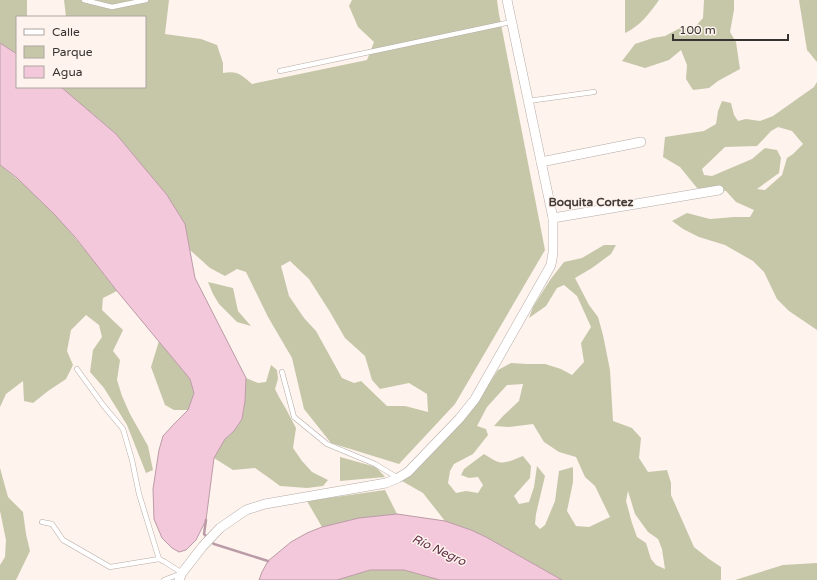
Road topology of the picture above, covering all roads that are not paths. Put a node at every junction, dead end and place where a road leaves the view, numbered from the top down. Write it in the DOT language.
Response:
graph roads {
  1 [pos="84,0"];
  2 [pos="146,0"];
  3 [pos="508,0"];
  4 [pos="511,22"];
  5 [pos="280,71"];
  6 [pos="594,92"];
  7 [pos="528,101"];
  8 [pos="641,142"];
  9 [pos="541,162"];
  10 [pos="718,190"];
  11 [pos="553,218"];
  12 [pos="77,369"];
  13 [pos="282,372"];
  14 [pos="398,478"];
  15 [pos="42,522"];
  16 [pos="159,559"];
  17 [pos="180,577"];
  18 [pos="164,580"];
  1 -- 2 [label="lane"];
  3 -- 4 [label="street"];
  4 -- 5 [label="lane"];
  4 -- 7 [label="street"];
  6 -- 7 [label="lane"];
  7 -- 9 [label="street"];
  8 -- 9 [label="street"];
  9 -- 11 [label="street"];
  10 -- 11 [label="street"];
  11 -- 14 [label="street"];
  12 -- 16 [label="lane"];
  13 -- 14 [label="lane"];
  14 -- 17 [label="street"];
  15 -- 16 [label="lane"];
  16 -- 17 [label="lane"];
  17 -- 18 [label="lane"];
}
